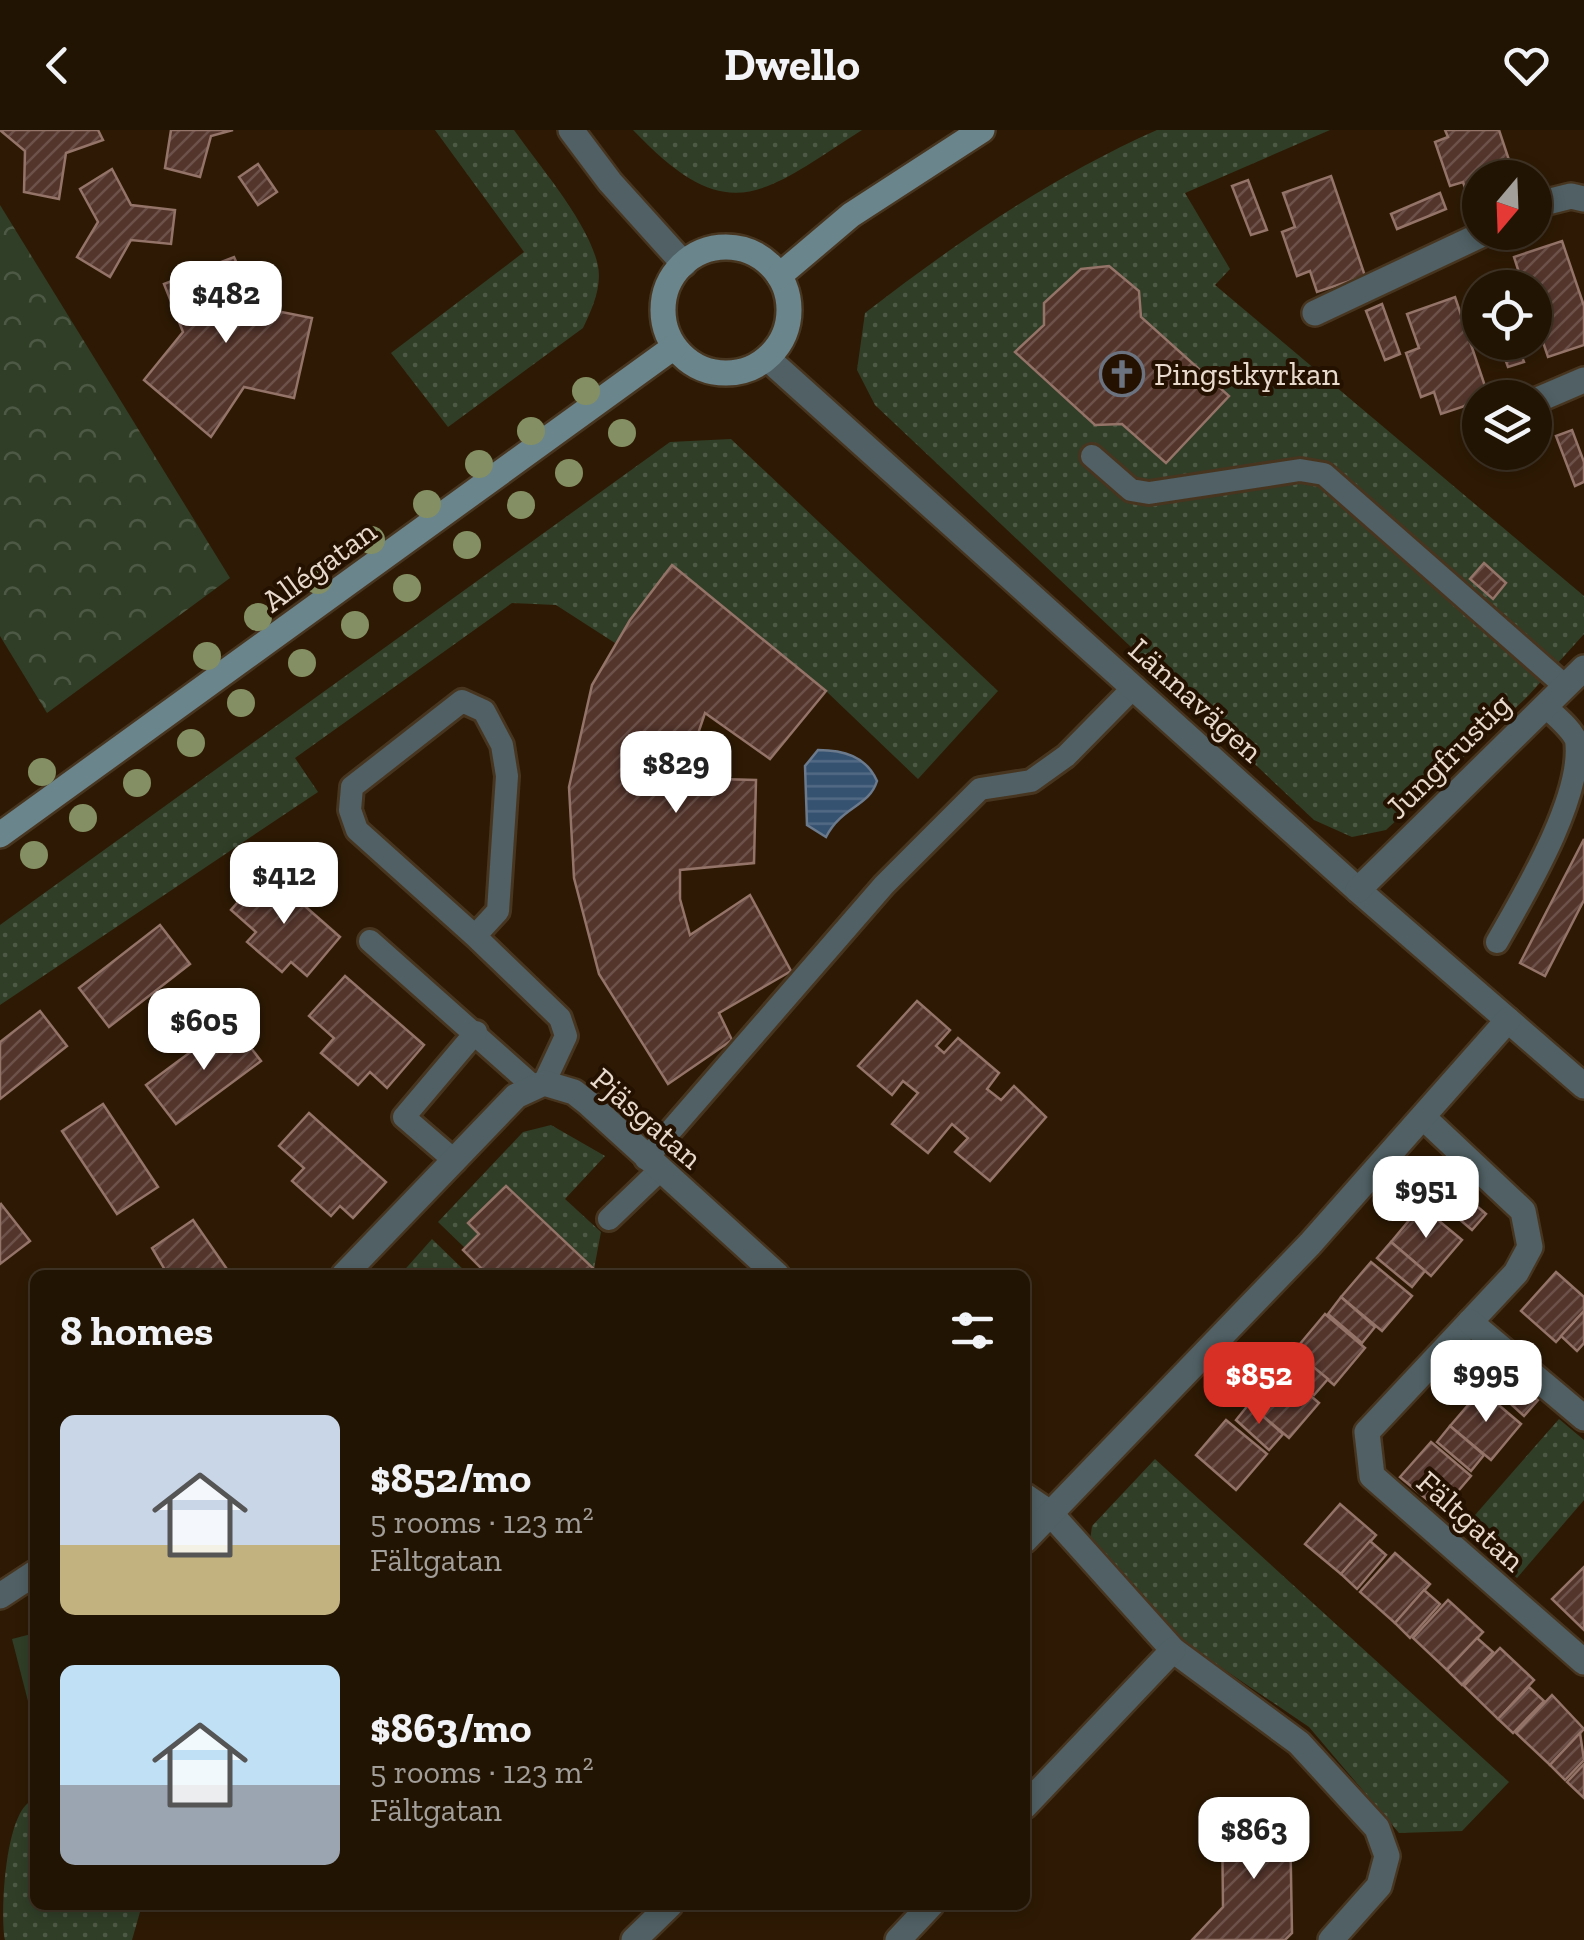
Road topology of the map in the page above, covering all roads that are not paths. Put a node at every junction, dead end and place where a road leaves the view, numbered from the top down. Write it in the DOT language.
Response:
graph roads {
  1 [pos="571,130"];
  2 [pos="982,130"];
  3 [pos="1584,199"];
  4 [pos="1552,201"];
  5 [pos="1462,244"];
  6 [pos="684,264"];
  7 [pos="779,276"];
  8 [pos="1315,312"];
  9 [pos="674,347"];
  10 [pos="767,358"];
  11 [pos="1584,380"];
  12 [pos="1552,394"];
  13 [pos="1092,456"];
  14 [pos="1575,677"];
  15 [pos="1134,688"];
  16 [pos="1545,706"];
  17 [pos="0,835"];
  18 [pos="1358,890"];
  19 [pos="475,936"];
  20 [pos="370,941"];
  21 [pos="1498,942"];
  22 [pos="1508,1020"];
  23 [pos="476,1032"];
  24 [pos="538,1085"];
  25 [pos="1584,1086"];
  26 [pos="1423,1117"];
  27 [pos="455,1162"];
  28 [pos="653,1164"];
  29 [pos="610,1219"];
  30 [pos="349,1270"];
  31 [pos="771,1270"];
  32 [pos="1470,1322"];
  33 [pos="1584,1418"];
  34 [pos="1030,1500"];
  35 [pos="1050,1514"];
  36 [pos="1030,1535"];
  37 [pos="30,1576"];
  38 [pos="0,1596"];
  39 [pos="1172,1650"];
  40 [pos="1584,1662"];
  41 [pos="1030,1801"];
  42 [pos="665,1910"];
  43 [pos="926,1910"];
  44 [pos="634,1940"];
  45 [pos="898,1940"];
  46 [pos="1331,1940"];
  1 -- 6 [label="street"];
  2 -- 7 [label="street"];
  3 -- 4 [label="street"];
  5 -- 8 [label="street"];
  6 -- 7 [label="street"];
  6 -- 9 [label="street"];
  7 -- 10 [label="street"];
  9 -- 10 [label="street"];
  9 -- 17 [label="street, Allégatan"];
  10 -- 15 [label="street, Lännavägen"];
  11 -- 12 [label="street"];
  13 -- 14 [label="lane"];
  14 -- 16 [label="street, Jungfrustig"];
  15 -- 18 [label="street, Lännavägen"];
  15 -- 28 [label="lane"];
  16 -- 18 [label="street, Jungfrustig"];
  16 -- 21 [label="lane"];
  18 -- 22 [label="street, Lännavägen"];
  19 -- 19 [label="lane"];
  19 -- 24 [label="lane"];
  20 -- 23 [label="lane"];
  22 -- 25 [label="street, Lännavägen"];
  22 -- 26 [label="street"];
  23 -- 24 [label="lane"];
  23 -- 27 [label="lane"];
  24 -- 27 [label="street"];
  24 -- 28 [label="street, Pjäsgatan"];
  26 -- 32 [label="street, Fältgatan"];
  26 -- 35 [label="street"];
  27 -- 30 [label="street"];
  28 -- 29 [label="lane"];
  28 -- 31 [label="street, Pjäsgatan"];
  32 -- 33 [label="street"];
  32 -- 40 [label="street, Fältgatan"];
  34 -- 35 [label="street"];
  35 -- 36 [label="street"];
  35 -- 39 [label="street"];
  37 -- 38 [label="street"];
  39 -- 41 [label="street"];
  39 -- 46 [label="street"];
  42 -- 44 [label="street"];
  43 -- 45 [label="street"];
}
